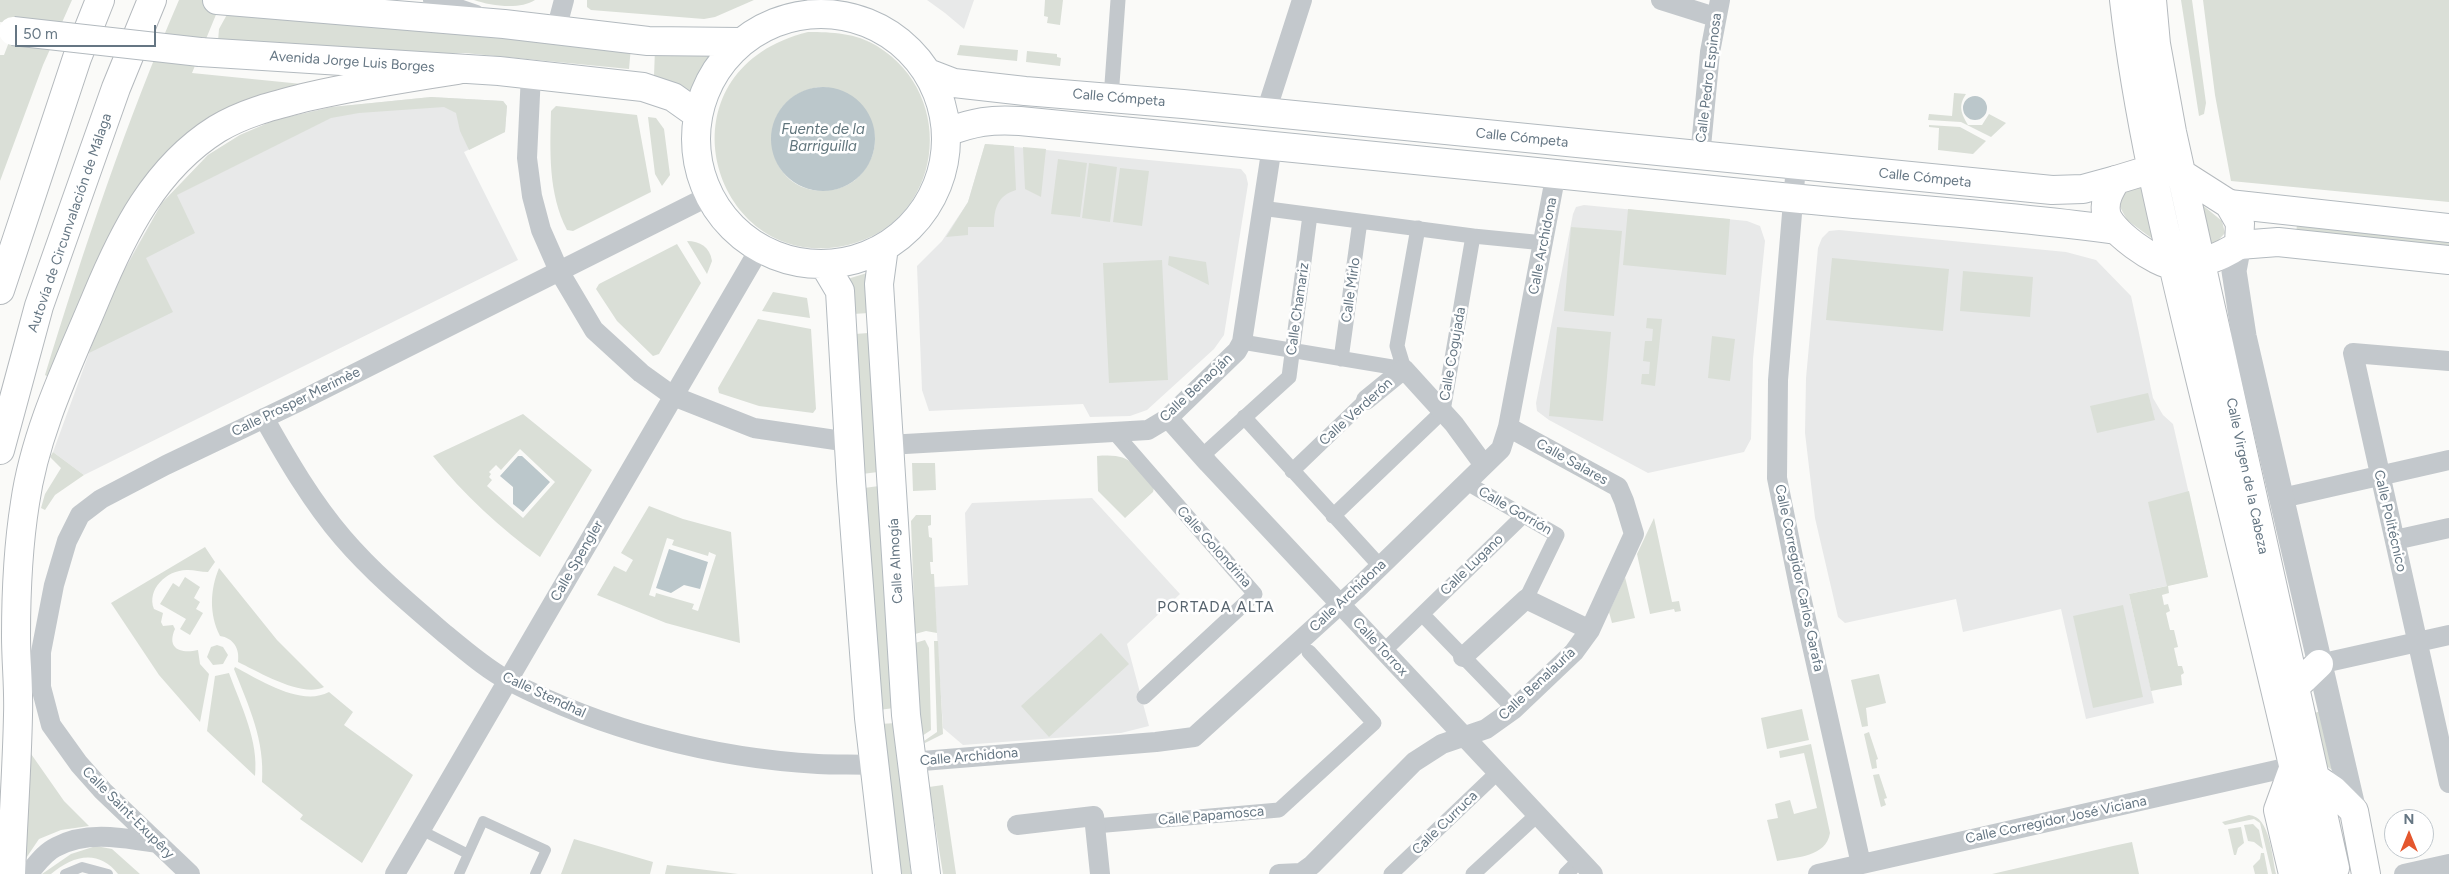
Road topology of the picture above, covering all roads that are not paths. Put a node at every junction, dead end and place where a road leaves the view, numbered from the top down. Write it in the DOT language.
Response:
graph roads {
  1 [pos="100,0"];
  2 [pos="152,0"];
  3 [pos="217,0"];
  4 [pos="222,0"];
  5 [pos="433,0"];
  6 [pos="564,0"];
  7 [pos="1118,0"];
  8 [pos="1302,0"];
  9 [pos="1662,0"];
  10 [pos="2124,0"];
  11 [pos="2152,0"];
  12 [pos="818,7"];
  13 [pos="1718,8"];
  14 [pos="504,24"];
  15 [pos="556,30"];
  16 [pos="7,31"];
  17 [pos="740,42"];
  18 [pos="463,69"];
  19 [pos="928,73"];
  20 [pos="531,74"];
  21 [pos="1111,98"];
  22 [pos="1266,112"];
  23 [pos="697,114"];
  24 [pos="947,132"];
  25 [pos="1272,146"];
  26 [pos="1700,156"];
  27 [pos="1796,166"];
  28 [pos="2152,169"];
  29 [pos="1556,173"];
  30 [pos="2182,174"];
  31 [pos="2116,180"];
  32 [pos="709,196"];
  33 [pos="1794,198"];
  34 [pos="2229,204"];
  35 [pos="1261,208"];
  36 [pos="1310,215"];
  37 [pos="1360,222"];
  38 [pos="1418,228"];
  39 [pos="2449,228"];
  40 [pos="2116,230"];
  41 [pos="1473,236"];
  42 [pos="1544,243"];
  43 [pos="2239,244"];
  44 [pos="884,247"];
  45 [pos="760,248"];
  46 [pos="2449,260"];
  47 [pos="2201,263"];
  48 [pos="824,264"];
  49 [pos="2171,266"];
  50 [pos="559,271"];
  51 [pos="0,290"];
  52 [pos="1242,342"];
  53 [pos="1293,351"];
  54 [pos="1341,359"];
  55 [pos="2449,362"];
  56 [pos="1404,369"];
  57 [pos="673,396"];
  58 [pos="1366,400"];
  59 [pos="1443,411"];
  60 [pos="264,418"];
  61 [pos="1168,418"];
  62 [pos="1244,418"];
  63 [pos="1508,427"];
  64 [pos="1114,432"];
  65 [pos="849,442"];
  66 [pos="888,445"];
  67 [pos="0,450"];
  68 [pos="1202,456"];
  69 [pos="2449,460"];
  70 [pos="1484,465"];
  71 [pos="1292,470"];
  72 [pos="2380,476"];
  73 [pos="1467,483"];
  74 [pos="2282,498"];
  75 [pos="1333,516"];
  76 [pos="1522,516"];
  77 [pos="2449,528"];
  78 [pos="1634,534"];
  79 [pos="2394,540"];
  80 [pos="1380,566"];
  81 [pos="1526,599"];
  82 [pos="1340,604"];
  83 [pos="1422,614"];
  84 [pos="1590,630"];
  85 [pos="2449,635"];
  86 [pos="2417,642"];
  87 [pos="1384,651"];
  88 [pos="1309,652"];
  89 [pos="1463,657"];
  90 [pos="2319,664"];
  91 [pos="508,680"];
  92 [pos="2295,686"];
  93 [pos="1144,696"];
  94 [pos="1514,709"];
  95 [pos="51,725"];
  96 [pos="1464,736"];
  97 [pos="2446,753"];
  98 [pos="910,762"];
  99 [pos="874,765"];
  100 [pos="1499,772"];
  101 [pos="2305,772"];
  102 [pos="2449,783"];
  103 [pos="2354,811"];
  104 [pos="1537,815"];
  105 [pos="1017,824"];
  106 [pos="1095,826"];
  107 [pos="421,830"];
  108 [pos="156,843"];
  109 [pos="468,854"];
  110 [pos="1861,864"];
  111 [pos="2449,864"];
  112 [pos="1587,867"];
  113 [pos="1301,873"];
  114 [pos="11,874"];
  115 [pos="28,874"];
  116 [pos="65,874"];
  117 [pos="108,874"];
  118 [pos="190,874"];
  119 [pos="394,874"];
  120 [pos="459,874"];
  121 [pos="535,874"];
  122 [pos="887,874"];
  123 [pos="926,874"];
  124 [pos="1100,874"];
  125 [pos="1279,874"];
  126 [pos="1391,874"];
  127 [pos="1473,874"];
  128 [pos="1566,874"];
  129 [pos="1818,874"];
  130 [pos="2293,874"];
  131 [pos="2318,874"];
  132 [pos="2336,874"];
  133 [pos="2366,874"];
  134 [pos="2404,874"];
  1 -- 51 [label="main road"];
  2 -- 67 [label="main road, Autovía de Circunvalación de Málaga"];
  3 -- 4 [label="main road"];
  4 -- 14 [label="main road"];
  5 -- 14 [label="street"];
  6 -- 15 [label="street"];
  7 -- 21 [label="street"];
  8 -- 22 [label="street"];
  9 -- 13 [label="street"];
  10 -- 28 [label="main road, Calle Virgen de la Cabeza"];
  11 -- 30 [label="main road, Calle Virgen de la Cabeza"];
  12 -- 17 [label="main road"];
  12 -- 19 [label="main road"];
  13 -- 26 [label="street, Calle Pedro Espinosa"];
  14 -- 15 [label="main road"];
  15 -- 17 [label="main road"];
  16 -- 18 [label="main road, Avenida Jorge Luis Borges, bridge"];
  17 -- 23 [label="main road"];
  18 -- 20 [label="main road, Avenida Jorge Luis Borges"];
  18 -- 114 [label="main road"];
  19 -- 21 [label="main road, Calle Cómpeta"];
  19 -- 24 [label="main road"];
  20 -- 23 [label="main road, Avenida Jorge Luis Borges"];
  20 -- 50 [label="street"];
  21 -- 22 [label="main road, Calle Cómpeta"];
  22 -- 26 [label="main road, Calle Cómpeta"];
  23 -- 32 [label="main road"];
  24 -- 25 [label="main road"];
  24 -- 44 [label="main road"];
  25 -- 29 [label="main road"];
  25 -- 35 [label="street, Calle Benaoján"];
  26 -- 27 [label="main road, Calle Cómpeta"];
  27 -- 31 [label="main road, Calle Cómpeta"];
  27 -- 33 [label="street, Calle Corregidor Carlos Garafa"];
  28 -- 30 [label="main road"];
  28 -- 31 [label="main road, Calle Cómpeta"];
  28 -- 49 [label="main road, Calle Virgen de la Cabeza"];
  29 -- 33 [label="main road"];
  29 -- 42 [label="street, Calle Archidona"];
  30 -- 34 [label="main road"];
  30 -- 47 [label="main road, Calle Virgen de la Cabeza"];
  31 -- 40 [label="main road"];
  32 -- 45 [label="main road"];
  32 -- 50 [label="street, Calle Prosper Merimèe"];
  33 -- 40 [label="main road"];
  33 -- 110 [label="street, Calle Corregidor Carlos Garafa"];
  34 -- 39 [label="main road"];
  34 -- 43 [label="main road"];
  35 -- 36 [label="street"];
  35 -- 52 [label="street, Calle Benaoján"];
  36 -- 37 [label="street"];
  36 -- 53 [label="street, Calle Chamariz"];
  37 -- 38 [label="street"];
  37 -- 54 [label="street, Calle Mirlo"];
  38 -- 41 [label="street"];
  38 -- 56 [label="street, Calle Verderón"];
  40 -- 49 [label="main road"];
  41 -- 42 [label="street"];
  41 -- 59 [label="street, Calle Cogujada"];
  42 -- 63 [label="street, Calle Archidona"];
  43 -- 46 [label="main road"];
  43 -- 47 [label="main road"];
  43 -- 74 [label="street, Calle Virgen de la Cabeza"];
  44 -- 48 [label="main road"];
  44 -- 66 [label="main road, Calle Almogía"];
  45 -- 48 [label="main road"];
  45 -- 57 [label="street, Calle Spengler"];
  47 -- 49 [label="main road"];
  47 -- 92 [label="main road, Calle Virgen de la Cabeza"];
  48 -- 65 [label="main road"];
  49 -- 101 [label="main road, Calle Virgen de la Cabeza"];
  50 -- 57 [label="street"];
  50 -- 60 [label="street, Calle Prosper Merimèe"];
  52 -- 53 [label="street"];
  52 -- 61 [label="street, Calle Benaoján"];
  53 -- 54 [label="street"];
  53 -- 62 [label="street, Calle Chamariz"];
  54 -- 56 [label="street"];
  55 -- 72 [label="street, Calle Politécnico"];
  56 -- 58 [label="street, Calle Verderón"];
  56 -- 59 [label="street"];
  57 -- 65 [label="street"];
  57 -- 91 [label="street, Calle Spengler"];
  58 -- 71 [label="street, Calle Verderón"];
  59 -- 70 [label="street"];
  59 -- 75 [label="street, Calle Cogujada"];
  60 -- 91 [label="street, Calle Stendhal"];
  60 -- 95 [label="street, Calle Prosper Merimèe"];
  61 -- 64 [label="street, Calle Benaoján"];
  61 -- 68 [label="street, Calle Torrox"];
  62 -- 68 [label="street, Calle Chamariz"];
  62 -- 71 [label="street"];
  63 -- 70 [label="street, Calle Archidona"];
  63 -- 78 [label="street, Calle Salares"];
  64 -- 66 [label="street, Calle Benaoján"];
  64 -- 93 [label="street, Calle Golondrina"];
  65 -- 99 [label="main road"];
  66 -- 98 [label="main road, Calle Almogía"];
  68 -- 82 [label="street, Calle Torrox"];
  69 -- 72 [label="street"];
  70 -- 73 [label="street, Calle Archidona"];
  71 -- 75 [label="street"];
  72 -- 74 [label="street"];
  72 -- 79 [label="street, Calle Politécnico"];
  73 -- 76 [label="street, Calle Gorrión"];
  73 -- 80 [label="street, Calle Archidona"];
  74 -- 90 [label="street, Calle Virgen de la Cabeza"];
  75 -- 80 [label="street"];
  76 -- 81 [label="street, Calle Gorrión"];
  76 -- 83 [label="street, Calle Lugano"];
  77 -- 79 [label="street"];
  78 -- 84 [label="street, Calle Benalauría"];
  79 -- 86 [label="street, Calle Politécnico"];
  80 -- 82 [label="street, Calle Archidona"];
  81 -- 84 [label="street"];
  81 -- 89 [label="street, Calle Gorrión"];
  82 -- 87 [label="street, Calle Torrox"];
  82 -- 98 [label="street, Calle Archidona"];
  83 -- 87 [label="street, Calle Lugano"];
  83 -- 89 [label="street"];
  84 -- 94 [label="street, Calle Benalauría"];
  85 -- 86 [label="street"];
  86 -- 90 [label="street"];
  86 -- 97 [label="street, Calle Politécnico"];
  87 -- 96 [label="street, Calle Torrox"];
  88 -- 106 [label="street, Calle Papamosca"];
  89 -- 94 [label="street"];
  90 -- 92 [label="main road"];
  90 -- 103 [label="street, Calle Virgen de la Cabeza"];
  91 -- 99 [label="street, Calle Stendhal"];
  91 -- 107 [label="street, Calle Spengler"];
  92 -- 101 [label="main road, Calle Virgen de la Cabeza"];
  94 -- 96 [label="street, Calle Benalauría"];
  95 -- 108 [label="street, Calle Saint-Exupêry"];
  96 -- 100 [label="street, Calle Torrox"];
  96 -- 113 [label="street, Calle Benalauría"];
  97 -- 102 [label="street, Calle Politécnico"];
  98 -- 123 [label="main road, Calle Almogía"];
  99 -- 122 [label="main road"];
  100 -- 104 [label="street, Calle Torrox"];
  100 -- 126 [label="street, Calle Curruca"];
  101 -- 103 [label="main road"];
  101 -- 110 [label="street, Calle Corregidor José Viciana"];
  101 -- 130 [label="main road"];
  101 -- 131 [label="main road, Calle Virgen de la Cabeza"];
  101 -- 132 [label="main road, Calle Virgen de la Cabeza"];
  103 -- 133 [label="main road, Calle Virgen de la Cabeza"];
  104 -- 112 [label="street, Calle Torrox"];
  104 -- 127 [label="street"];
  105 -- 106 [label="street"];
  106 -- 124 [label="street"];
  107 -- 109 [label="lane"];
  107 -- 119 [label="street, Calle Spengler"];
  108 -- 115 [label="street"];
  108 -- 118 [label="street, Calle Saint-Exupêry"];
  109 -- 120 [label="lane"];
  109 -- 121 [label="lane"];
  110 -- 129 [label="street, Calle Corregidor José Viciana"];
  111 -- 134 [label="street"];
  112 -- 128 [label="street"];
  113 -- 125 [label="street"];
  116 -- 117 [label="lane"];
}
